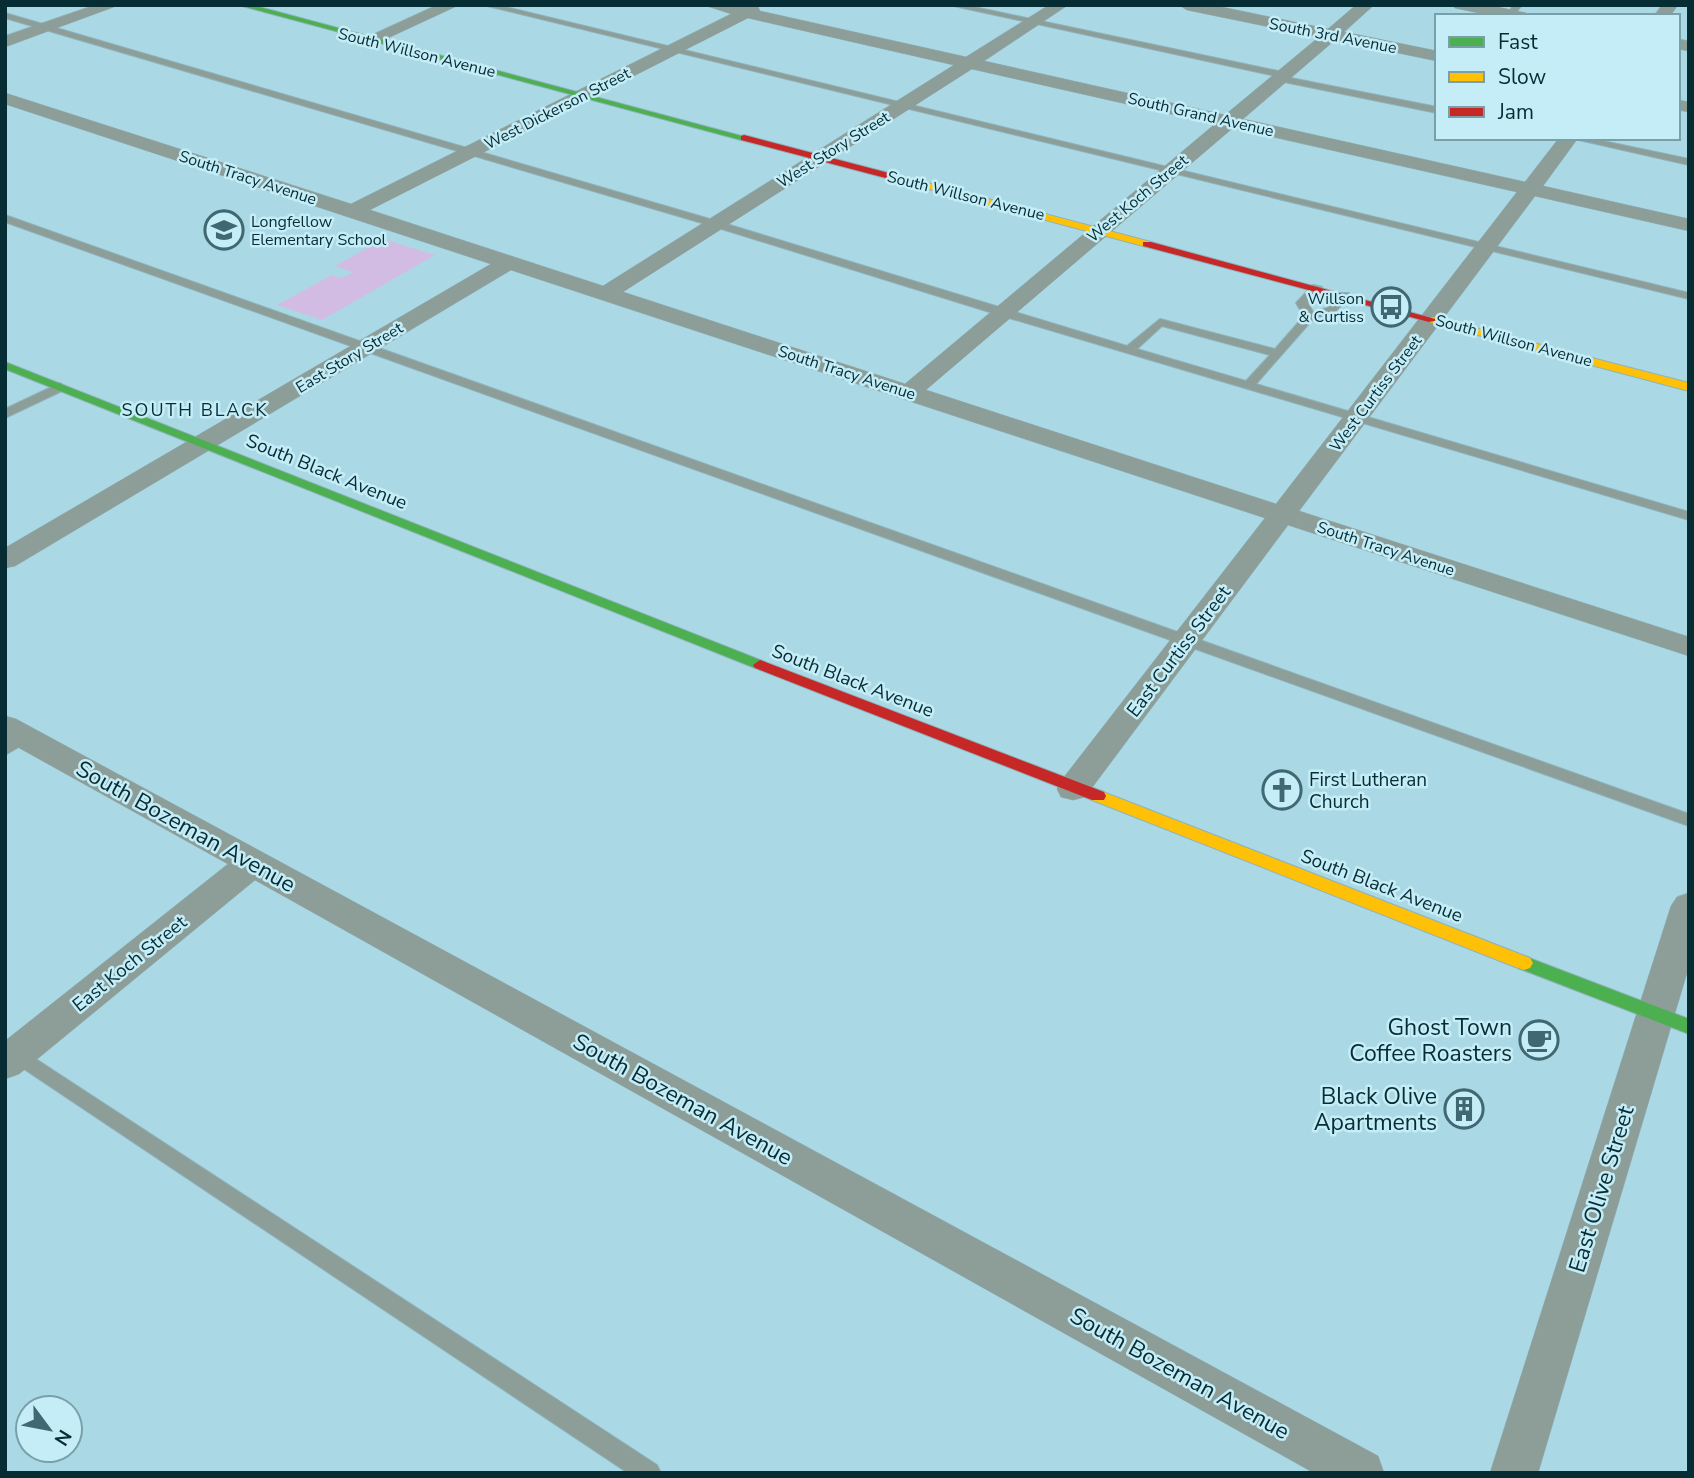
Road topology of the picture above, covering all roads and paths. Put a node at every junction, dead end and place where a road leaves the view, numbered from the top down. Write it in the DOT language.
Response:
graph roads {
  1 [pos="111,5"];
  2 [pos="243,5"];
  3 [pos="451,5"];
  4 [pos="486,5"];
  5 [pos="712,5"];
  6 [pos="953,5"];
  7 [pos="1059,5"];
  8 [pos="1187,5"];
  9 [pos="1366,5"];
  10 [pos="1461,5"];
  11 [pos="752,9"];
  12 [pos="1516,12"];
  13 [pos="5,15"];
  14 [pos="1033,22"];
  15 [pos="48,27"];
  16 [pos="1331,34"];
  17 [pos="369,40"];
  18 [pos="5,42"];
  19 [pos="670,51"];
  20 [pos="1435,56"];
  21 [pos="969,63"];
  22 [pos="1281,76"];
  23 [pos="584,94"];
  24 [pos="5,98"];
  25 [pos="901,106"];
  26 [pos="1435,110"];
  27 [pos="1230,120"];
  28 [pos="1567,140"];
  29 [pos="1584,140"];
  30 [pos="468,153"];
  31 [pos="821,157"];
  32 [pos="1689,162"];
  33 [pos="1170,171"];
  34 [pos="1530,189"];
  35 [pos="355,211"];
  36 [pos="10,223"];
  37 [pos="716,224"];
  38 [pos="1689,225"];
  39 [pos="1101,230"];
  40 [pos="1486,247"];
  41 [pos="512,261"];
  42 [pos="1317,287"];
  43 [pos="607,293"];
  44 [pos="1345,295"];
  45 [pos="1689,296"];
  46 [pos="1003,313"];
  47 [pos="1310,316"];
  48 [pos="1432,318"];
  49 [pos="368,345"];
  50 [pos="1129,350"];
  51 [pos="1277,353"];
  52 [pos="5,365"];
  53 [pos="1249,385"];
  54 [pos="60,387"];
  55 [pos="1689,387"];
  56 [pos="910,392"];
  57 [pos="5,414"];
  58 [pos="1357,417"];
  59 [pos="202,444"];
  60 [pos="1283,514"];
  61 [pos="1689,516"];
  62 [pos="5,560"];
  63 [pos="1185,641"];
  64 [pos="1689,647"];
  65 [pos="12,737"];
  66 [pos="1073,789"];
  67 [pos="1689,820"];
  68 [pos="253,863"];
  69 [pos="1689,906"];
  70 [pos="1682,952"];
  71 [pos="1672,1021"];
  72 [pos="10,1059"];
  73 [pos="649,1473"];
  74 [pos="1361,1473"];
  75 [pos="1514,1473"];
  1 -- 15 [label="street"];
  2 -- 17 [label="main road, South Willson Avenue"];
  3 -- 17 [label="street"];
  4 -- 19 [label="lane"];
  5 -- 11 [label="street, South Grand Avenue"];
  6 -- 14 [label="lane"];
  7 -- 14 [label="street, West Story Street"];
  8 -- 16 [label="street, South 3rd Avenue"];
  9 -- 16 [label="street, West Koch Street"];
  10 -- 12 [label="street"];
  11 -- 19 [label="street, West Dickerson Street"];
  11 -- 21 [label="street, South Grand Avenue"];
  13 -- 15 [label="lane"];
  14 -- 21 [label="street, West Story Street"];
  14 -- 22 [label="lane"];
  15 -- 18 [label="street"];
  15 -- 30 [label="lane"];
  16 -- 20 [label="street, South 3rd Avenue"];
  16 -- 22 [label="street, West Koch Street"];
  17 -- 23 [label="main road, South Willson Avenue"];
  19 -- 23 [label="street, West Dickerson Street"];
  19 -- 25 [label="lane"];
  21 -- 25 [label="street, West Story Street"];
  21 -- 27 [label="street, South Grand Avenue"];
  22 -- 26 [label="lane"];
  22 -- 27 [label="street, West Koch Street"];
  23 -- 30 [label="street, West Dickerson Street"];
  23 -- 31 [label="main road, South Willson Avenue"];
  24 -- 35 [label="street, South Tracy Avenue"];
  25 -- 31 [label="street, West Story Street"];
  25 -- 33 [label="lane"];
  27 -- 33 [label="street, West Koch Street"];
  27 -- 34 [label="street, South Grand Avenue"];
  28 -- 34 [label="street, West Curtiss Street"];
  29 -- 32 [label="lane"];
  30 -- 35 [label="street, West Dickerson Street"];
  30 -- 37 [label="lane"];
  31 -- 37 [label="street, West Story Street"];
  31 -- 39 [label="main road, South Willson Avenue"];
  33 -- 39 [label="street, West Koch Street"];
  33 -- 40 [label="lane"];
  34 -- 38 [label="street, South Grand Avenue"];
  34 -- 40 [label="street, West Curtiss Street"];
  35 -- 41 [label="street, South Tracy Avenue"];
  36 -- 49 [label="lane"];
  37 -- 43 [label="street, West Story Street"];
  37 -- 46 [label="lane"];
  39 -- 42 [label="main road, South Willson Avenue"];
  39 -- 46 [label="street, West Koch Street"];
  40 -- 45 [label="lane"];
  40 -- 48 [label="street, West Curtiss Street"];
  41 -- 43 [label="street, South Tracy Avenue"];
  41 -- 49 [label="street, East Story Street"];
  42 -- 44 [label="main road, South Willson Avenue"];
  42 -- 47 [label="lane"];
  43 -- 56 [label="street, South Tracy Avenue"];
  44 -- 47 [label="lane"];
  44 -- 48 [label="main road, South Willson Avenue"];
  46 -- 50 [label="lane"];
  46 -- 56 [label="street, West Koch Street"];
  47 -- 51 [label="lane"];
  48 -- 55 [label="main road, South Willson Avenue"];
  48 -- 58 [label="street, West Curtiss Street"];
  49 -- 59 [label="street, East Story Street"];
  49 -- 63 [label="lane"];
  50 -- 51 [label="lane"];
  50 -- 53 [label="lane"];
  51 -- 53 [label="lane"];
  52 -- 54 [label="main road, South Black Avenue"];
  53 -- 58 [label="lane"];
  54 -- 57 [label="lane"];
  54 -- 59 [label="main road, South Black Avenue"];
  56 -- 60 [label="street, South Tracy Avenue"];
  58 -- 60 [label="street, West Curtiss Street"];
  58 -- 61 [label="lane"];
  59 -- 62 [label="street, East Story Street"];
  59 -- 66 [label="main road, South Black Avenue"];
  60 -- 63 [label="street, East Curtiss Street"];
  60 -- 64 [label="street, South Tracy Avenue"];
  63 -- 66 [label="street, East Curtiss Street"];
  63 -- 67 [label="lane"];
  65 -- 68 [label="street, South Bozeman Avenue"];
  66 -- 71 [label="main road, South Black Avenue"];
  68 -- 72 [label="street, East Koch Street"];
  68 -- 74 [label="street, South Bozeman Avenue"];
  69 -- 70 [label="street, East Olive Street"];
  70 -- 71 [label="street, East Olive Street"];
  71 -- 75 [label="street, East Olive Street"];
  72 -- 73 [label="lane"];
}
